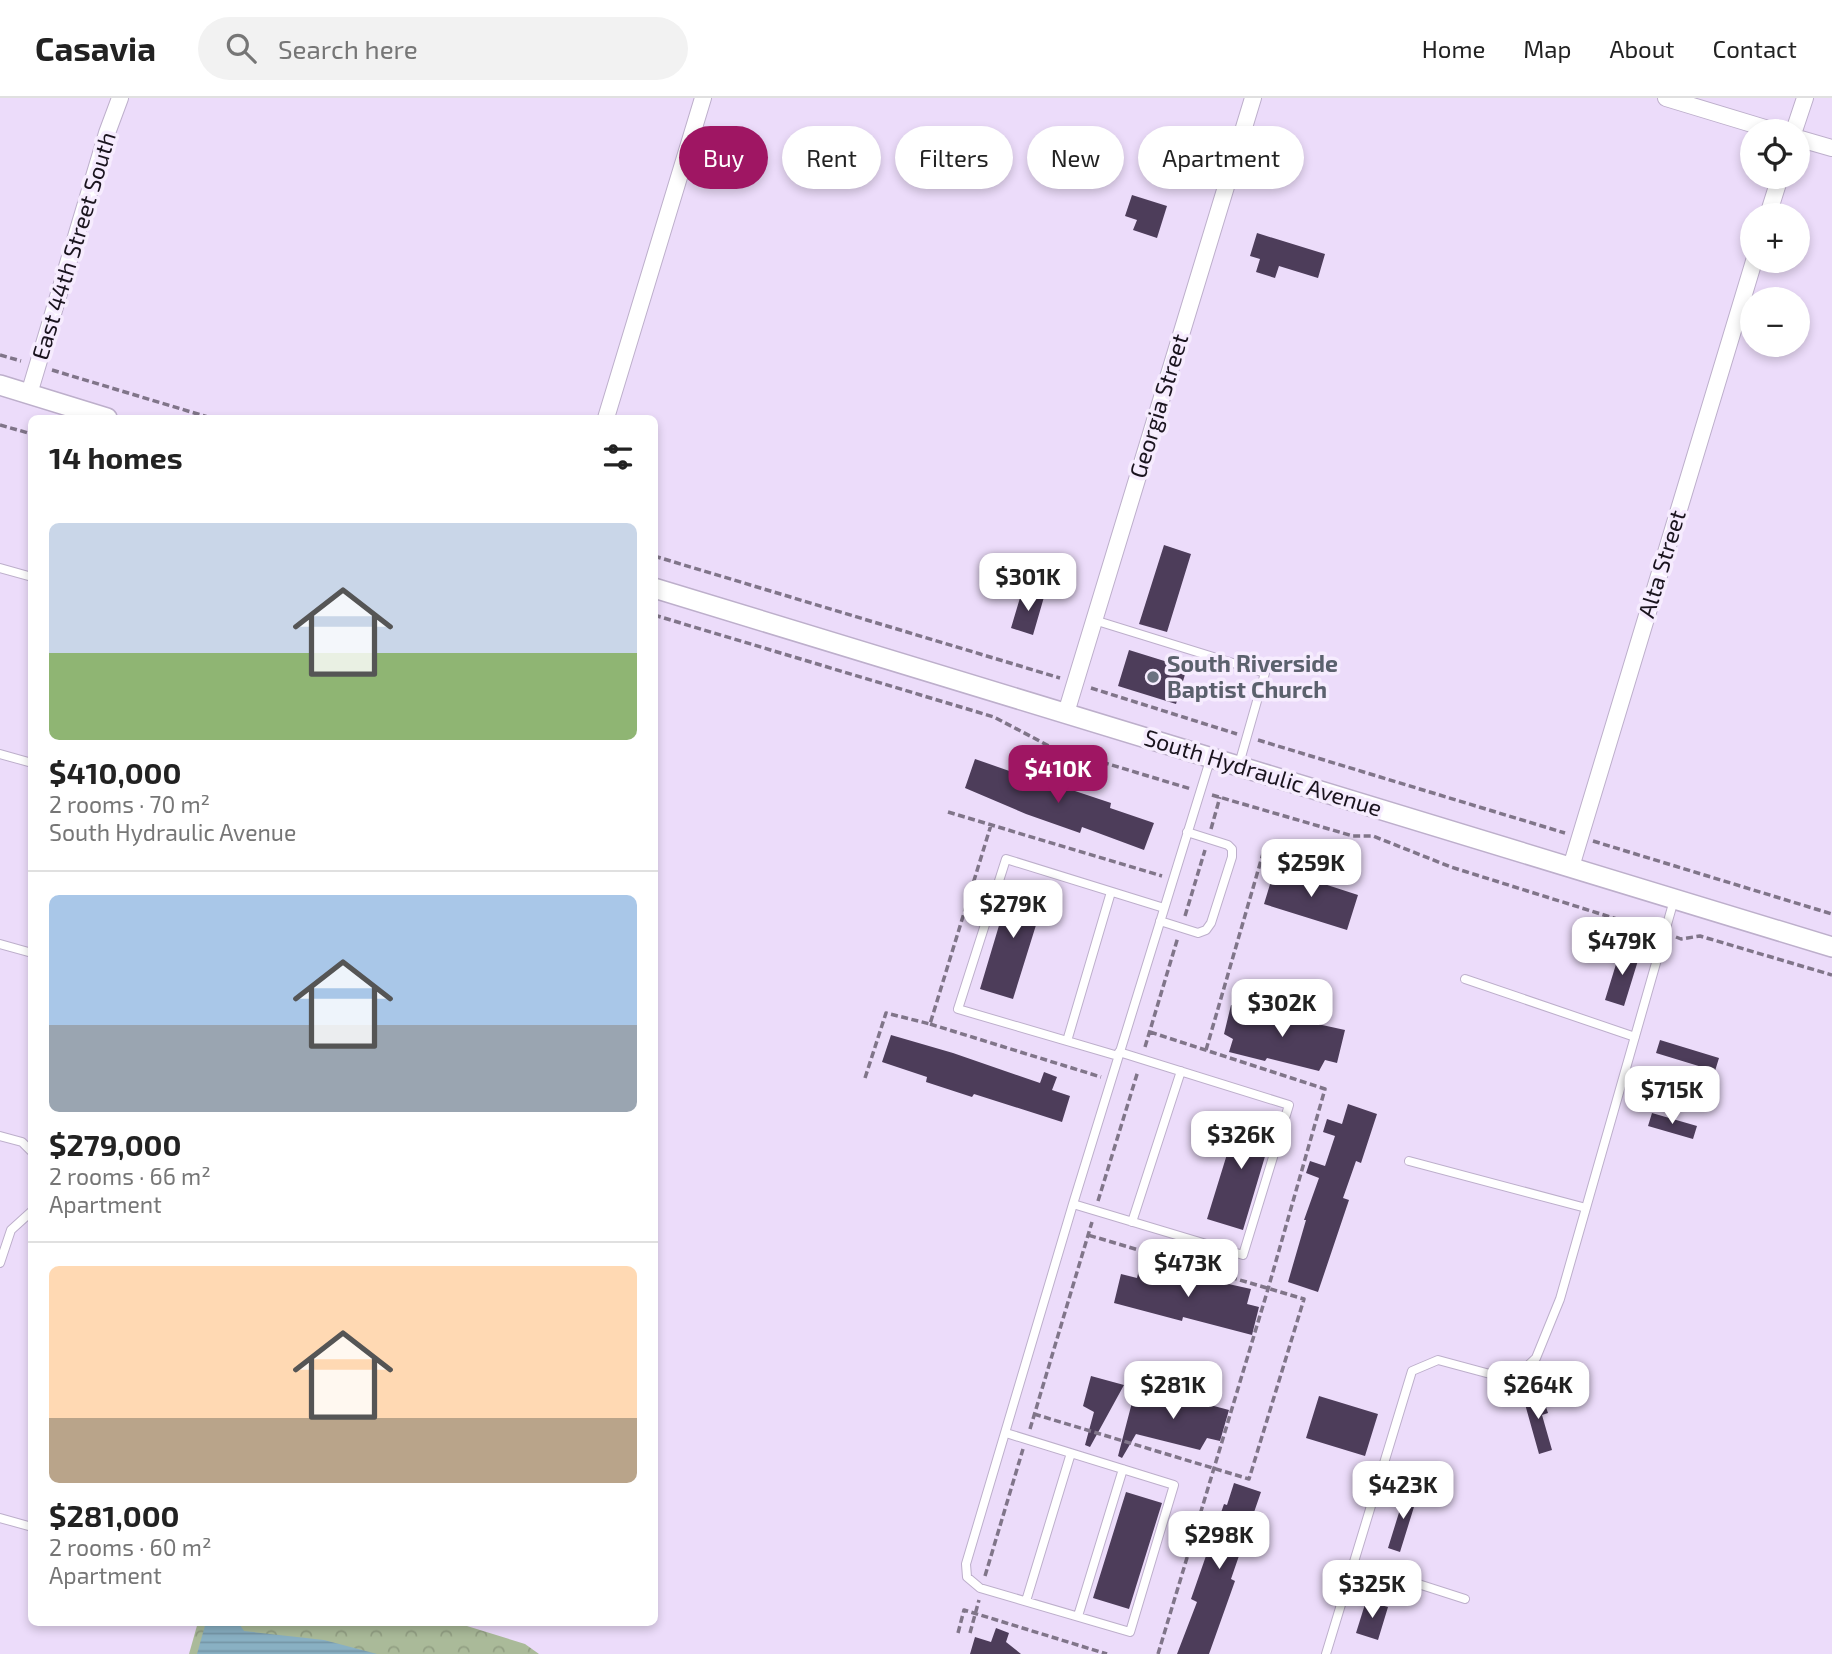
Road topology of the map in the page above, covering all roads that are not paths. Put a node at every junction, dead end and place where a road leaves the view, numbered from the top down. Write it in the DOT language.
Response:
graph roads {
  1 [pos="120,98"];
  2 [pos="703,98"];
  3 [pos="1253,98"];
  4 [pos="1666,98"];
  5 [pos="1805,98"];
  6 [pos="1798,119"];
  7 [pos="1740,120"];
  8 [pos="1810,142"];
  9 [pos="1832,148"];
  10 [pos="1750,273"];
  11 [pos="0,385"];
  12 [pos="29,394"];
  13 [pos="97,415"];
  14 [pos="607,415"];
  15 [pos="0,568"];
  16 [pos="28,576"];
  17 [pos="658,588"];
  18 [pos="1094,620"];
  19 [pos="1066,713"];
  20 [pos="0,754"];
  21 [pos="1211,757"];
  22 [pos="28,763"];
  23 [pos="1238,766"];
  24 [pos="1187,832"];
  25 [pos="1571,867"];
  26 [pos="1111,892"];
  27 [pos="1674,898"];
  28 [pos="1164,908"];
  29 [pos="1160,922"];
  30 [pos="0,944"];
  31 [pos="1832,947"];
  32 [pos="28,952"];
  33 [pos="1465,979"];
  34 [pos="1635,1037"];
  35 [pos="1067,1041"];
  36 [pos="1119,1054"];
  37 [pos="1181,1071"];
  38 [pos="0,1136"];
  39 [pos="28,1148"];
  40 [pos="1409,1160"];
  41 [pos="1073,1204"];
  42 [pos="1586,1208"];
  43 [pos="28,1215"];
  44 [pos="1132,1222"];
  45 [pos="0,1263"];
  46 [pos="1006,1433"];
  47 [pos="1071,1453"];
  48 [pos="1123,1469"];
  49 [pos="0,1518"];
  50 [pos="28,1526"];
  51 [pos="1353,1563"];
  52 [pos="1465,1599"];
  53 [pos="1026,1601"];
  54 [pos="1078,1616"];
  55 [pos="1325,1654"];
  1 -- 12 [label="street, East 44th Street South"];
  2 -- 14 [label="street"];
  3 -- 18 [label="street, Georgia Street"];
  4 -- 7 [label="street"];
  5 -- 6 [label="street"];
  8 -- 9 [label="street"];
  10 -- 25 [label="street, Alta Street"];
  11 -- 12 [label="street"];
  12 -- 13 [label="street"];
  15 -- 16 [label="lane"];
  17 -- 19 [label="street, South Hydraulic Avenue"];
  18 -- 19 [label="street, Georgia Street"];
  18 -- 23 [label="lane"];
  19 -- 21 [label="street, South Hydraulic Avenue"];
  20 -- 22 [label="lane"];
  21 -- 23 [label="street, South Hydraulic Avenue"];
  21 -- 24 [label="lane"];
  23 -- 25 [label="street, South Hydraulic Avenue"];
  24 -- 28 [label="lane"];
  24 -- 29 [label="lane"];
  25 -- 27 [label="street, South Hydraulic Avenue"];
  26 -- 28 [label="lane"];
  26 -- 35 [label="lane"];
  26 -- 35 [label="lane"];
  27 -- 31 [label="street, South Hydraulic Avenue"];
  27 -- 34 [label="lane"];
  28 -- 29 [label="lane"];
  29 -- 36 [label="lane"];
  30 -- 32 [label="lane"];
  33 -- 34 [label="lane"];
  34 -- 42 [label="lane"];
  35 -- 36 [label="lane"];
  36 -- 37 [label="lane"];
  36 -- 41 [label="lane"];
  37 -- 44 [label="lane"];
  37 -- 44 [label="lane"];
  38 -- 39 [label="lane"];
  40 -- 42 [label="lane"];
  41 -- 44 [label="lane"];
  41 -- 46 [label="lane"];
  42 -- 51 [label="lane"];
  43 -- 45 [label="lane"];
  46 -- 47 [label="lane"];
  46 -- 53 [label="lane"];
  47 -- 48 [label="lane"];
  47 -- 53 [label="lane"];
  48 -- 54 [label="lane"];
  48 -- 54 [label="lane"];
  49 -- 50 [label="lane"];
  51 -- 52 [label="lane"];
  51 -- 55 [label="lane"];
  53 -- 54 [label="lane"];
}
